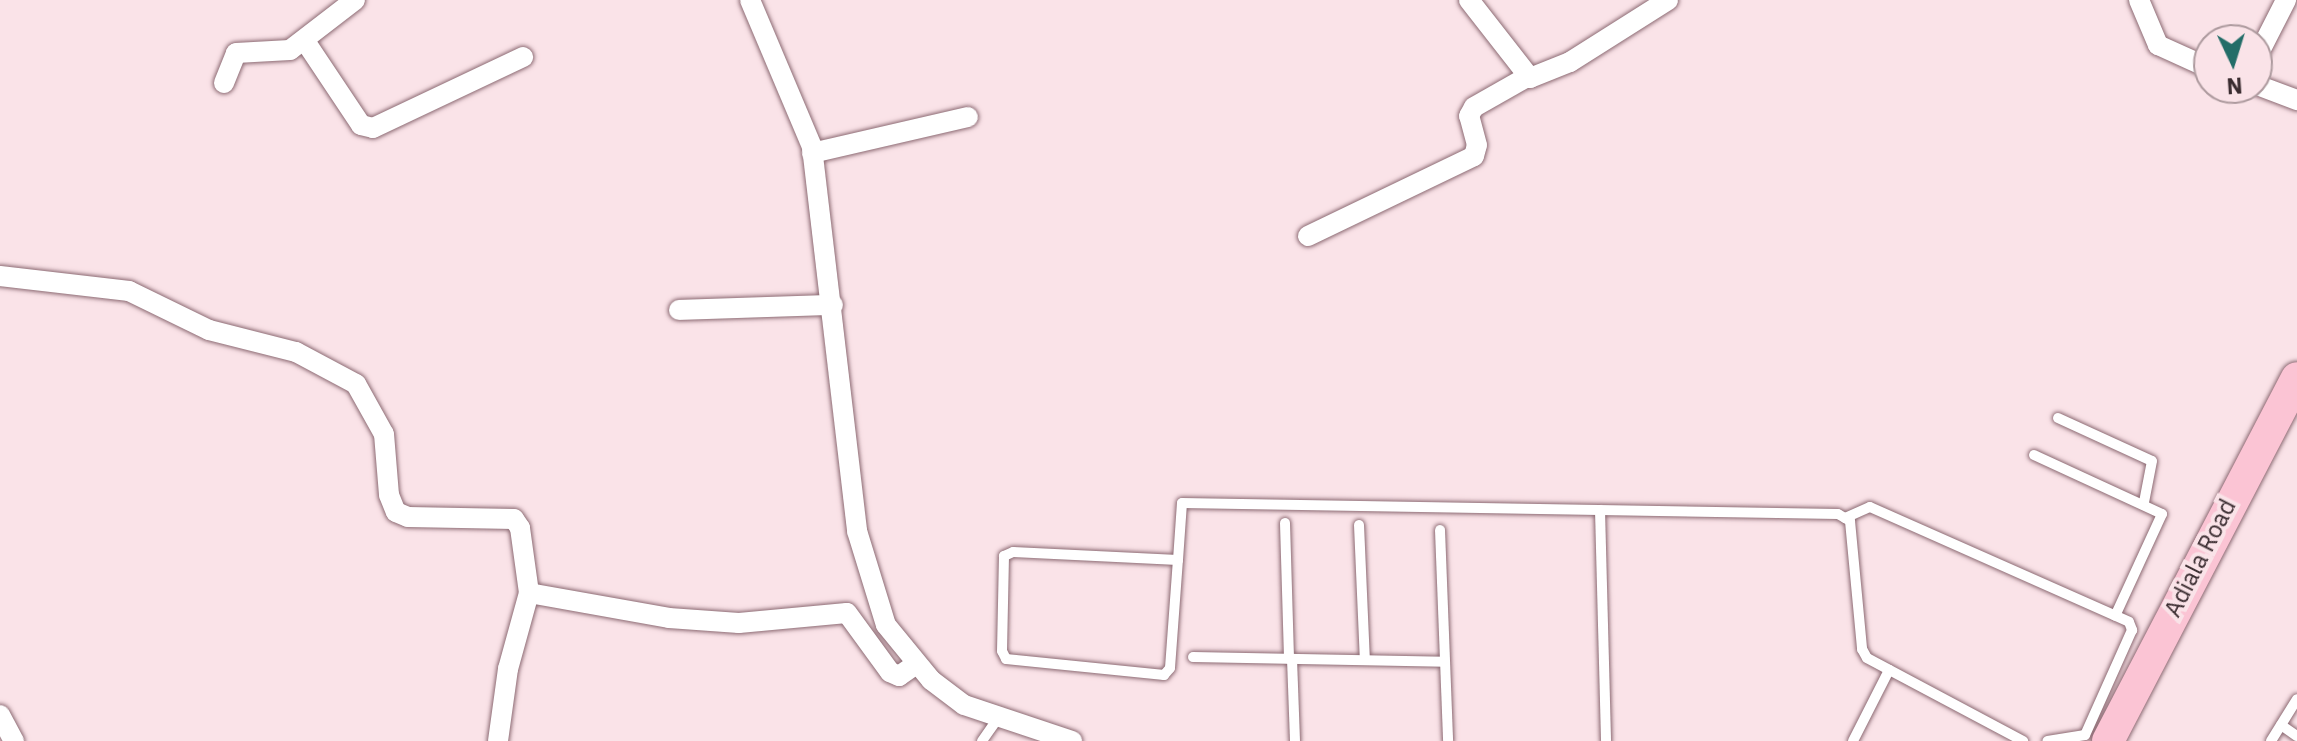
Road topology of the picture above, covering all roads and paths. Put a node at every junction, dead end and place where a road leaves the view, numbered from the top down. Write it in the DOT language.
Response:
graph roads {
  1 [pos="355,0"];
  2 [pos="750,0"];
  3 [pos="1469,0"];
  4 [pos="1668,0"];
  5 [pos="2139,0"];
  6 [pos="2286,0"];
  7 [pos="2273,26"];
  8 [pos="305,41"];
  9 [pos="523,57"];
  10 [pos="2193,61"];
  11 [pos="1527,77"];
  12 [pos="224,83"];
  13 [pos="2273,91"];
  14 [pos="2297,100"];
  15 [pos="968,117"];
  16 [pos="812,153"];
  17 [pos="1308,236"];
  18 [pos="0,276"];
  19 [pos="833,305"];
  20 [pos="679,310"];
  21 [pos="2297,378"];
  22 [pos="2297,412"];
  23 [pos="2058,418"];
  24 [pos="2034,455"];
  25 [pos="2144,502"];
  26 [pos="1600,510"];
  27 [pos="1845,518"];
  28 [pos="1285,523"];
  29 [pos="1359,525"];
  30 [pos="1440,530"];
  31 [pos="1178,560"];
  32 [pos="529,593"];
  33 [pos="2115,616"];
  34 [pos="1193,657"];
  35 [pos="1290,659"];
  36 [pos="1365,660"];
  37 [pos="1445,662"];
  38 [pos="916,664"];
  39 [pos="1889,670"];
  40 [pos="2297,699"];
  41 [pos="0,715"];
  42 [pos="998,718"];
  43 [pos="2281,725"];
  44 [pos="2297,736"];
  45 [pos="14,741"];
  46 [pos="498,741"];
  47 [pos="982,741"];
  48 [pos="1070,741"];
  49 [pos="1295,741"];
  50 [pos="1448,741"];
  51 [pos="1606,741"];
  52 [pos="1853,741"];
  53 [pos="2023,741"];
  54 [pos="2047,741"];
  55 [pos="2108,741"];
  56 [pos="2127,741"];
  57 [pos="2271,741"];
  1 -- 8 [label="street"];
  2 -- 16 [label="street"];
  3 -- 11 [label="street"];
  4 -- 11 [label="street"];
  5 -- 10 [label="street"];
  6 -- 7 [label="street"];
  8 -- 9 [label="street"];
  8 -- 12 [label="street"];
  11 -- 17 [label="street"];
  13 -- 14 [label="street"];
  15 -- 16 [label="street"];
  16 -- 19 [label="street"];
  18 -- 32 [label="street"];
  19 -- 20 [label="street"];
  19 -- 38 [label="street"];
  21 -- 55 [label="main road, Adiala Road"];
  22 -- 56 [label="main road, Adiala Road"];
  23 -- 25 [label="lane"];
  24 -- 25 [label="lane"];
  25 -- 33 [label="lane"];
  26 -- 27 [label="lane"];
  26 -- 31 [label="lane"];
  26 -- 51 [label="lane"];
  27 -- 33 [label="lane"];
  27 -- 39 [label="lane"];
  28 -- 35 [label="lane"];
  29 -- 36 [label="lane"];
  30 -- 37 [label="lane"];
  31 -- 31 [label="lane"];
  32 -- 38 [label="street"];
  32 -- 46 [label="street"];
  33 -- 54 [label="lane"];
  34 -- 35 [label="lane"];
  35 -- 36 [label="lane"];
  35 -- 49 [label="lane"];
  36 -- 37 [label="lane"];
  37 -- 50 [label="lane"];
  38 -- 42 [label="street"];
  39 -- 52 [label="lane"];
  39 -- 53 [label="lane"];
  40 -- 43 [label="lane"];
  41 -- 45 [label="street"];
  42 -- 47 [label="lane"];
  42 -- 48 [label="street"];
  43 -- 44 [label="lane"];
  43 -- 57 [label="lane"];
}
